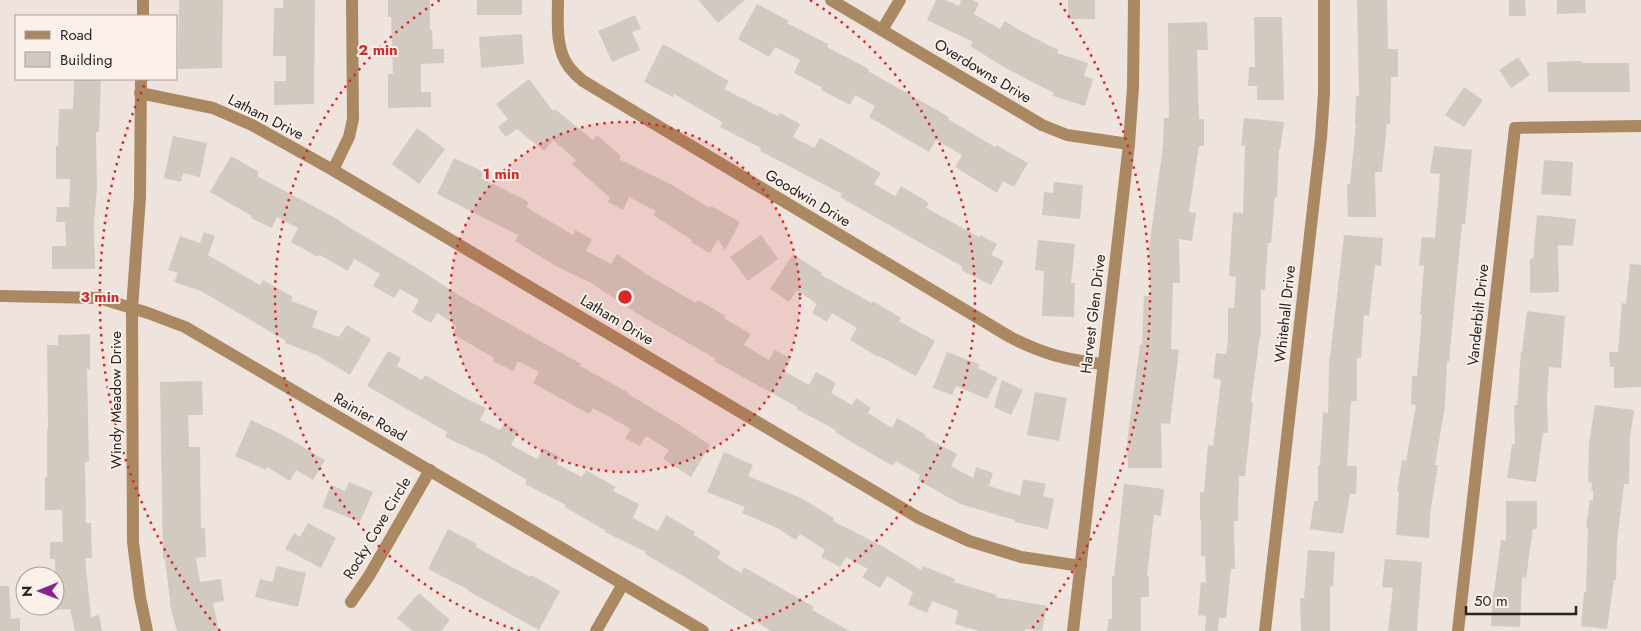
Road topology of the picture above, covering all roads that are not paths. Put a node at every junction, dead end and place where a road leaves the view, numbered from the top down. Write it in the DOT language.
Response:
graph roads {
  1 [pos="143,0"];
  2 [pos="352,0"];
  3 [pos="558,0"];
  4 [pos="831,0"];
  5 [pos="900,0"];
  6 [pos="1134,0"];
  7 [pos="1324,0"];
  8 [pos="143,15"];
  9 [pos="882,30"];
  10 [pos="141,80"];
  11 [pos="140,93"];
  12 [pos="1641,126"];
  13 [pos="1129,144"];
  14 [pos="333,170"];
  15 [pos="0,296"];
  16 [pos="132,309"];
  17 [pos="1103,364"];
  18 [pos="430,470"];
  19 [pos="1081,566"];
  20 [pos="623,584"];
  21 [pos="351,602"];
  22 [pos="147,631"];
  23 [pos="596,631"];
  24 [pos="703,631"];
  25 [pos="1073,631"];
  26 [pos="1265,631"];
  27 [pos="1458,631"];
  1 -- 8 [label="street"];
  2 -- 14 [label="street"];
  3 -- 17 [label="street, Goodwin Drive"];
  4 -- 9 [label="street, Overdowns Drive"];
  5 -- 9 [label="street"];
  6 -- 13 [label="street, Harvest Glen Drive"];
  7 -- 26 [label="street, Whitehall Drive"];
  9 -- 13 [label="street, Overdowns Drive"];
  10 -- 11 [label="street, Windy Meadow Drive"];
  11 -- 14 [label="street, Latham Drive"];
  11 -- 16 [label="street, Windy Meadow Drive"];
  12 -- 27 [label="street, Vanderbilt Drive"];
  13 -- 17 [label="street, Harvest Glen Drive"];
  14 -- 19 [label="street, Latham Drive"];
  15 -- 16 [label="street, Rainier Road"];
  16 -- 18 [label="street, Rainier Road"];
  16 -- 22 [label="street, Windy Meadow Drive"];
  17 -- 19 [label="street, Harvest Glen Drive"];
  18 -- 20 [label="street, Rainier Road"];
  18 -- 21 [label="street, Rocky Cove Circle"];
  19 -- 25 [label="street, Harvest Glen Drive"];
  20 -- 23 [label="street"];
  20 -- 24 [label="street, Rainier Road"];
}
